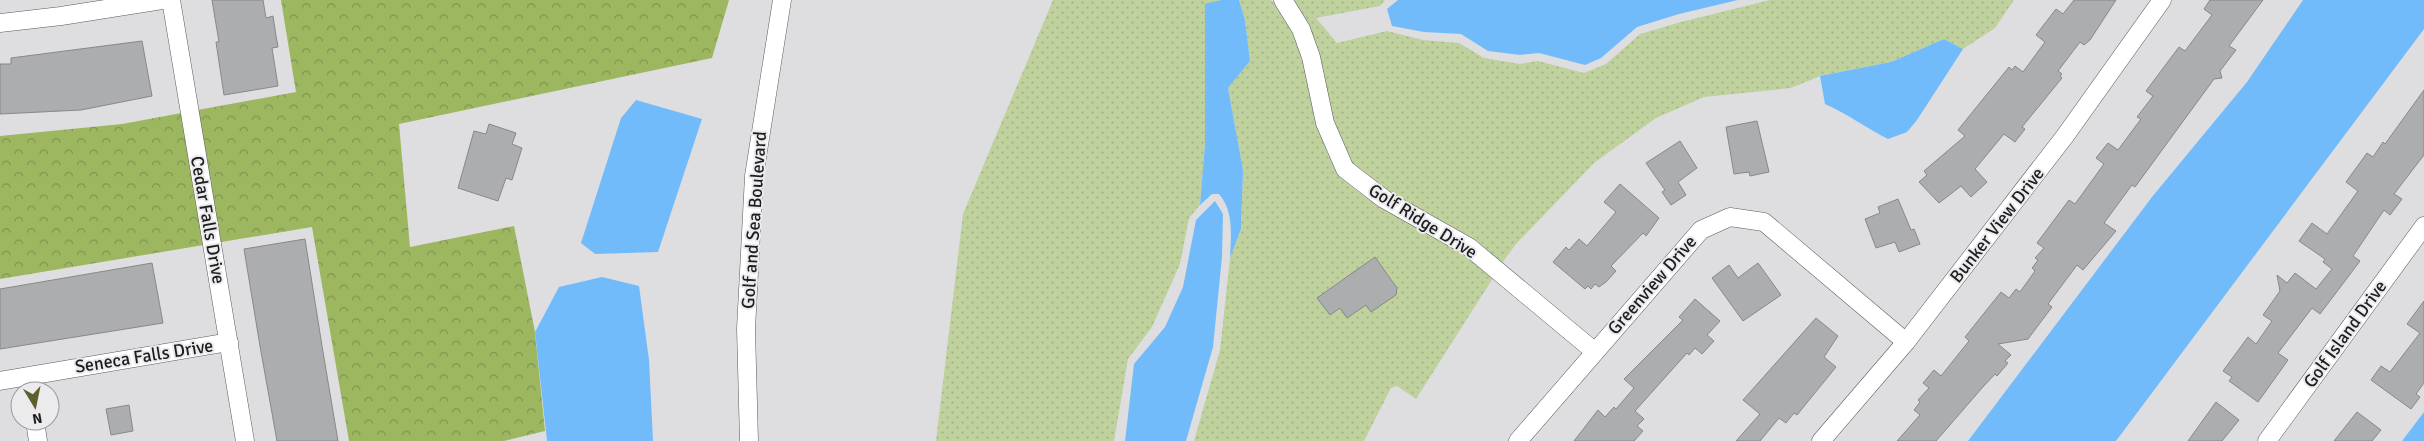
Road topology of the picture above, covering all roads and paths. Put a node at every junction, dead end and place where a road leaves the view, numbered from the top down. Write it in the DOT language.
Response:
graph roads {
  1 [pos="162,0"];
  2 [pos="171,0"];
  3 [pos="782,0"];
  4 [pos="1283,0"];
  5 [pos="2162,0"];
  6 [pos="0,23"];
  7 [pos="2424,226"];
  8 [pos="229,342"];
  9 [pos="1906,342"];
  10 [pos="1594,351"];
  11 [pos="42,381"];
  12 [pos="245,441"];
  13 [pos="749,441"];
  14 [pos="1518,441"];
  15 [pos="1821,441"];
  16 [pos="2267,441"];
  1 -- 6 [label="street"];
  2 -- 8 [label="street, Cedar Falls Drive"];
  3 -- 13 [label="street, Golf and Sea Boulevard"];
  4 -- 10 [label="street, Golf Ridge Drive"];
  5 -- 9 [label="street, Bunker View Drive"];
  7 -- 16 [label="street, Golf Island Drive"];
  8 -- 11 [label="street, Seneca Falls Drive"];
  8 -- 12 [label="street, Cedar Falls Drive"];
  9 -- 10 [label="street, Greenview Drive"];
  9 -- 15 [label="street, Bunker View Drive"];
  10 -- 14 [label="street, Greenview Drive"];
}
